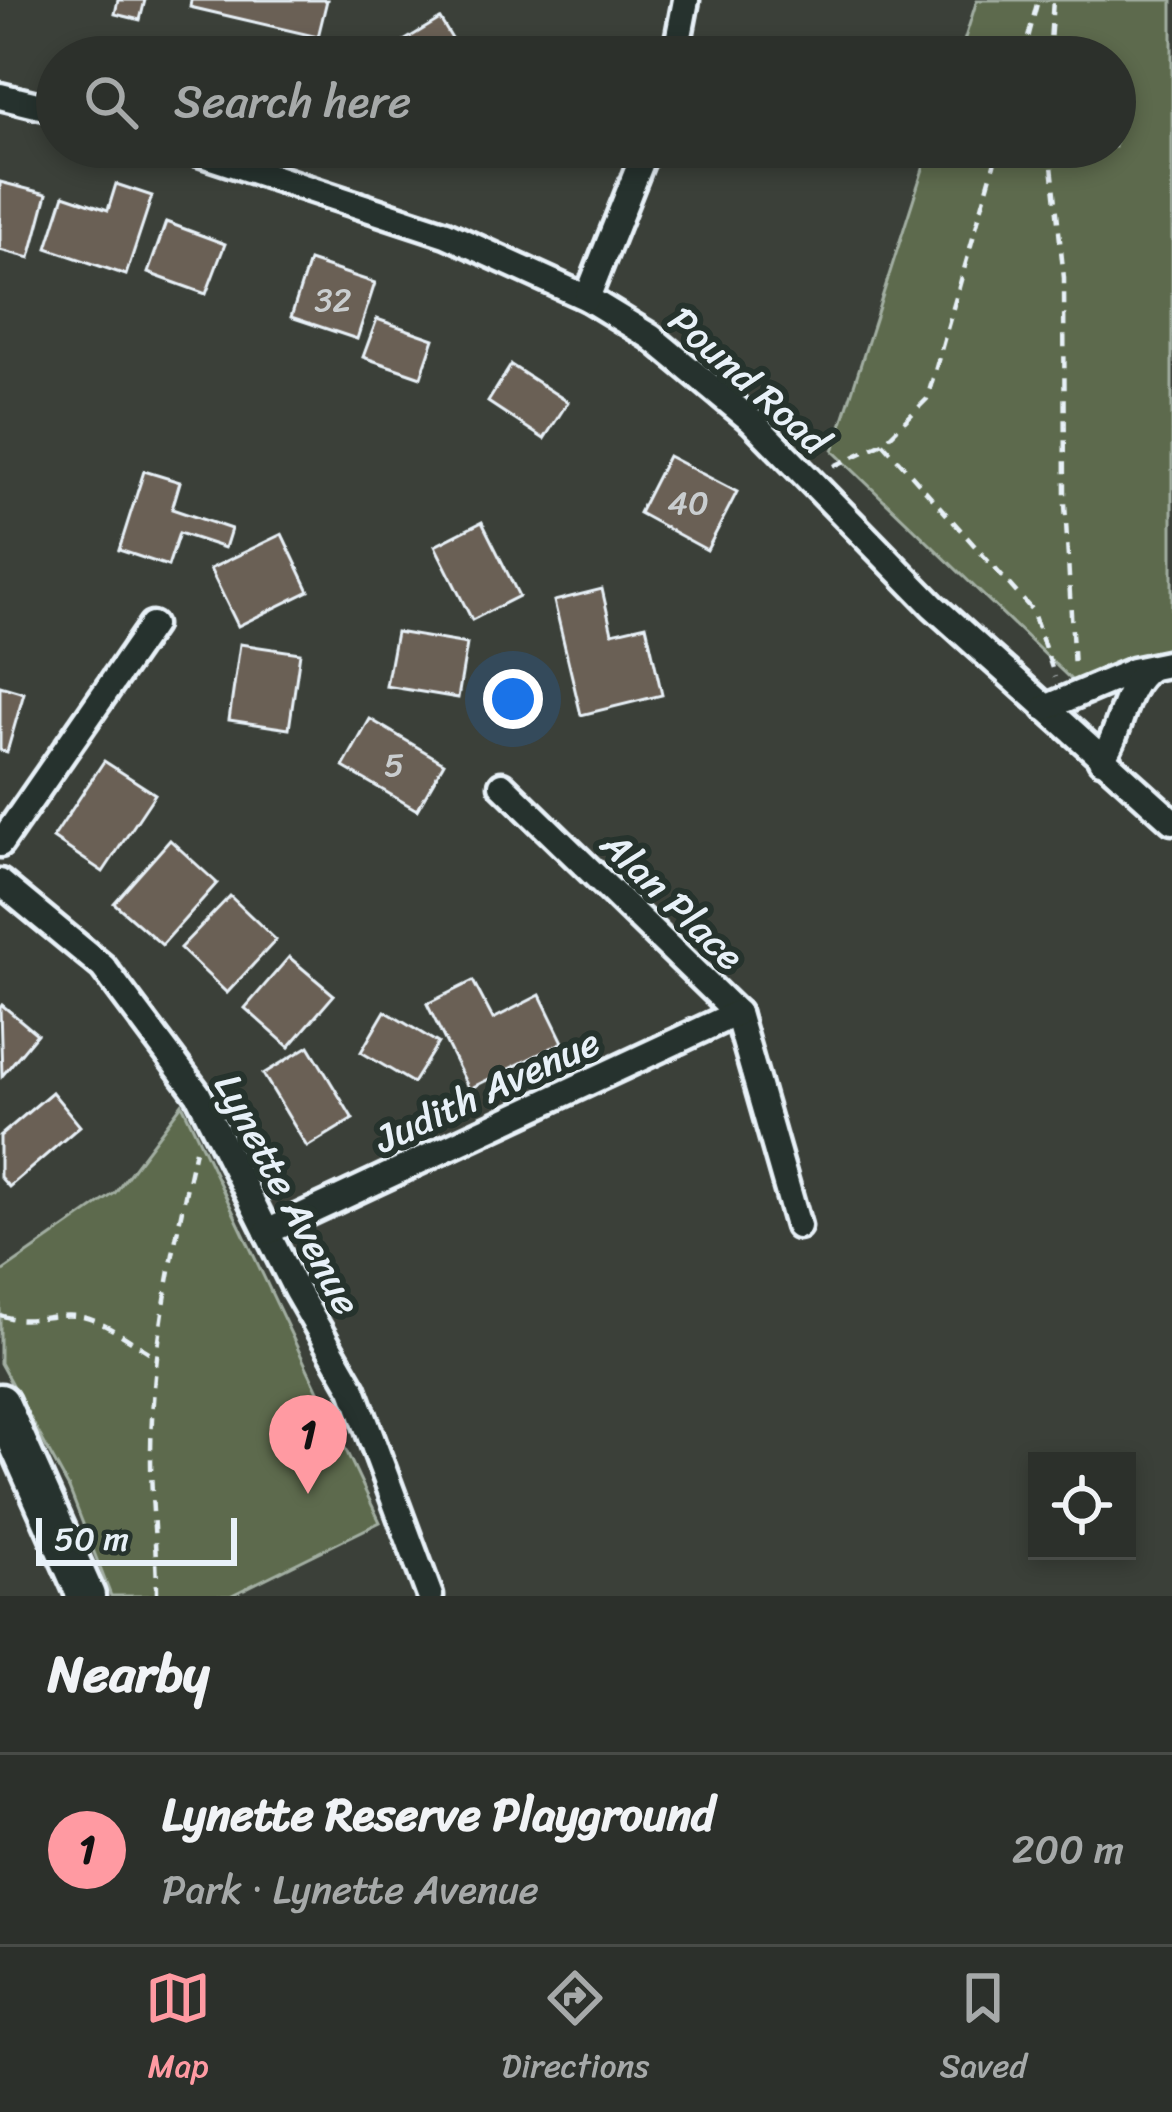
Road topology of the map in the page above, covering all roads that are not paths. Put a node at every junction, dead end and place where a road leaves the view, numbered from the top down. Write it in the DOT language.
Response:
graph roads {
  1 [pos="686,0"];
  2 [pos="679,36"];
  3 [pos="0,96"];
  4 [pos="36,105"];
  5 [pos="245,168"];
  6 [pos="639,168"];
  7 [pos="587,298"];
  8 [pos="152,625"];
  9 [pos="1162,665"];
  10 [pos="1061,700"];
  11 [pos="1101,760"];
  12 [pos="502,785"];
  13 [pos="1172,821"];
  14 [pos="0,844"];
  15 [pos="0,882"];
  16 [pos="737,1013"];
  17 [pos="798,1226"];
  18 [pos="267,1232"];
  19 [pos="0,1403"];
  20 [pos="86,1596"];
  21 [pos="430,1596"];
  1 -- 2 [label="street"];
  3 -- 4 [label="street"];
  5 -- 7 [label="street, Pound Road"];
  6 -- 7 [label="street"];
  7 -- 10 [label="street, Pound Road"];
  8 -- 14 [label="street"];
  9 -- 10 [label="street"];
  9 -- 11 [label="street"];
  10 -- 11 [label="street, Pound Road"];
  11 -- 13 [label="street, Pound Road"];
  12 -- 16 [label="street, Alan Place"];
  15 -- 18 [label="street, Lynette Avenue"];
  16 -- 17 [label="street, Alan Place"];
  16 -- 18 [label="street, Judith Avenue"];
  18 -- 21 [label="street, Lynette Avenue"];
  19 -- 20 [label="main road"];
}
